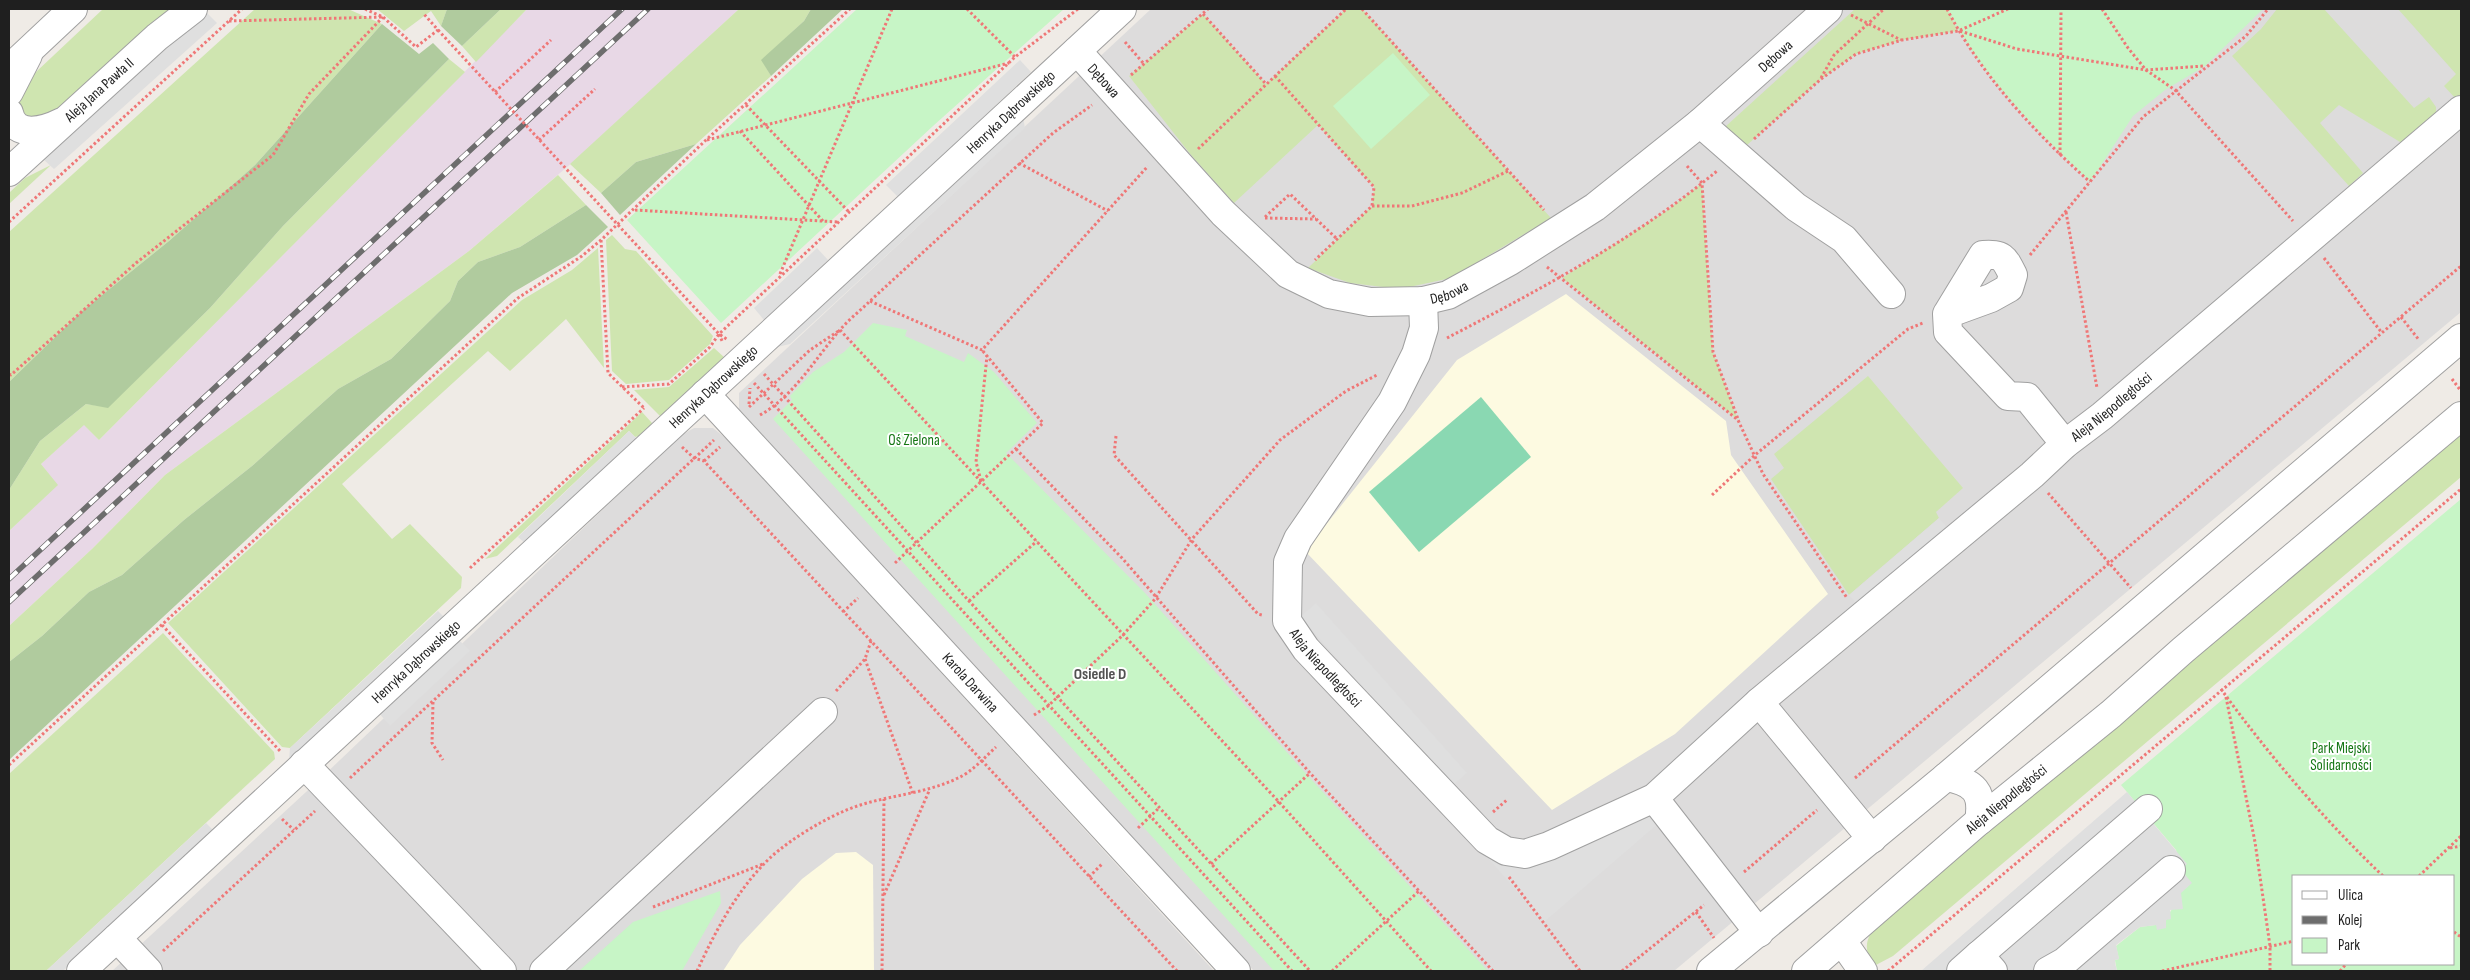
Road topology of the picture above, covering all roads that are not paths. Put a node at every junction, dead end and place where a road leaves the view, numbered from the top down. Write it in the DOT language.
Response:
graph roads {
  1 [pos="73,9"];
  2 [pos="193,9"];
  3 [pos="1122,9"];
  4 [pos="1839,11"];
  5 [pos="32,47"];
  6 [pos="1077,51"];
  7 [pos="9,69"];
  8 [pos="9,92"];
  9 [pos="2461,110"];
  10 [pos="9,114"];
  11 [pos="65,121"];
  12 [pos="1700,123"];
  13 [pos="9,172"];
  14 [pos="1892,294"];
  15 [pos="1423,301"];
  16 [pos="1947,314"];
  17 [pos="2461,338"];
  18 [pos="705,394"];
  19 [pos="2461,416"];
  20 [pos="2065,444"];
  21 [pos="1759,702"];
  22 [pos="823,712"];
  23 [pos="292,762"];
  24 [pos="1946,777"];
  25 [pos="1654,798"];
  26 [pos="2148,810"];
  27 [pos="1980,821"];
  28 [pos="1872,838"];
  29 [pos="2171,870"];
  30 [pos="1759,933"];
  31 [pos="117,938"];
  32 [pos="1842,941"];
  33 [pos="1978,966"];
  34 [pos="146,969"];
  35 [pos="81,971"];
  36 [pos="502,971"];
  37 [pos="544,971"];
  38 [pos="1236,971"];
  39 [pos="1711,971"];
  40 [pos="1806,971"];
  41 [pos="1862,971"];
  42 [pos="2048,971"];
  1 -- 5 [label="street"];
  2 -- 11 [label="street, Aleja Jana Pawła II"];
  3 -- 6 [label="street, Henryka Dąbrowskiego"];
  4 -- 12 [label="street, Dębowa"];
  5 -- 7 [label="street"];
  5 -- 8 [label="street"];
  6 -- 15 [label="street, Dębowa"];
  6 -- 18 [label="street, Henryka Dąbrowskiego"];
  9 -- 20 [label="street, Aleja Niepodległości"];
  10 -- 11 [label="street"];
  11 -- 13 [label="street, Aleja Jana Pawła II"];
  12 -- 14 [label="street"];
  12 -- 15 [label="street, Dębowa"];
  15 -- 25 [label="street, Aleja Niepodległości"];
  16 -- 16 [label="street"];
  16 -- 20 [label="street"];
  17 -- 24 [label="street"];
  18 -- 23 [label="street, Henryka Dąbrowskiego"];
  18 -- 38 [label="street, Karola Darwina"];
  19 -- 27 [label="street, Aleja Niepodległości"];
  20 -- 21 [label="street, Aleja Niepodległości"];
  21 -- 25 [label="street, Aleja Niepodległości"];
  21 -- 28 [label="street"];
  22 -- 37 [label="street"];
  23 -- 31 [label="street, Henryka Dąbrowskiego"];
  23 -- 36 [label="street"];
  24 -- 27 [label="street"];
  24 -- 28 [label="street"];
  25 -- 30 [label="street"];
  26 -- 33 [label="street"];
  27 -- 32 [label="street, Aleja Niepodległości"];
  28 -- 30 [label="street"];
  29 -- 42 [label="street"];
  30 -- 39 [label="street"];
  31 -- 34 [label="street"];
  31 -- 35 [label="street, Henryka Dąbrowskiego"];
  32 -- 40 [label="street, Aleja Niepodległości"];
  32 -- 41 [label="street"];
}
